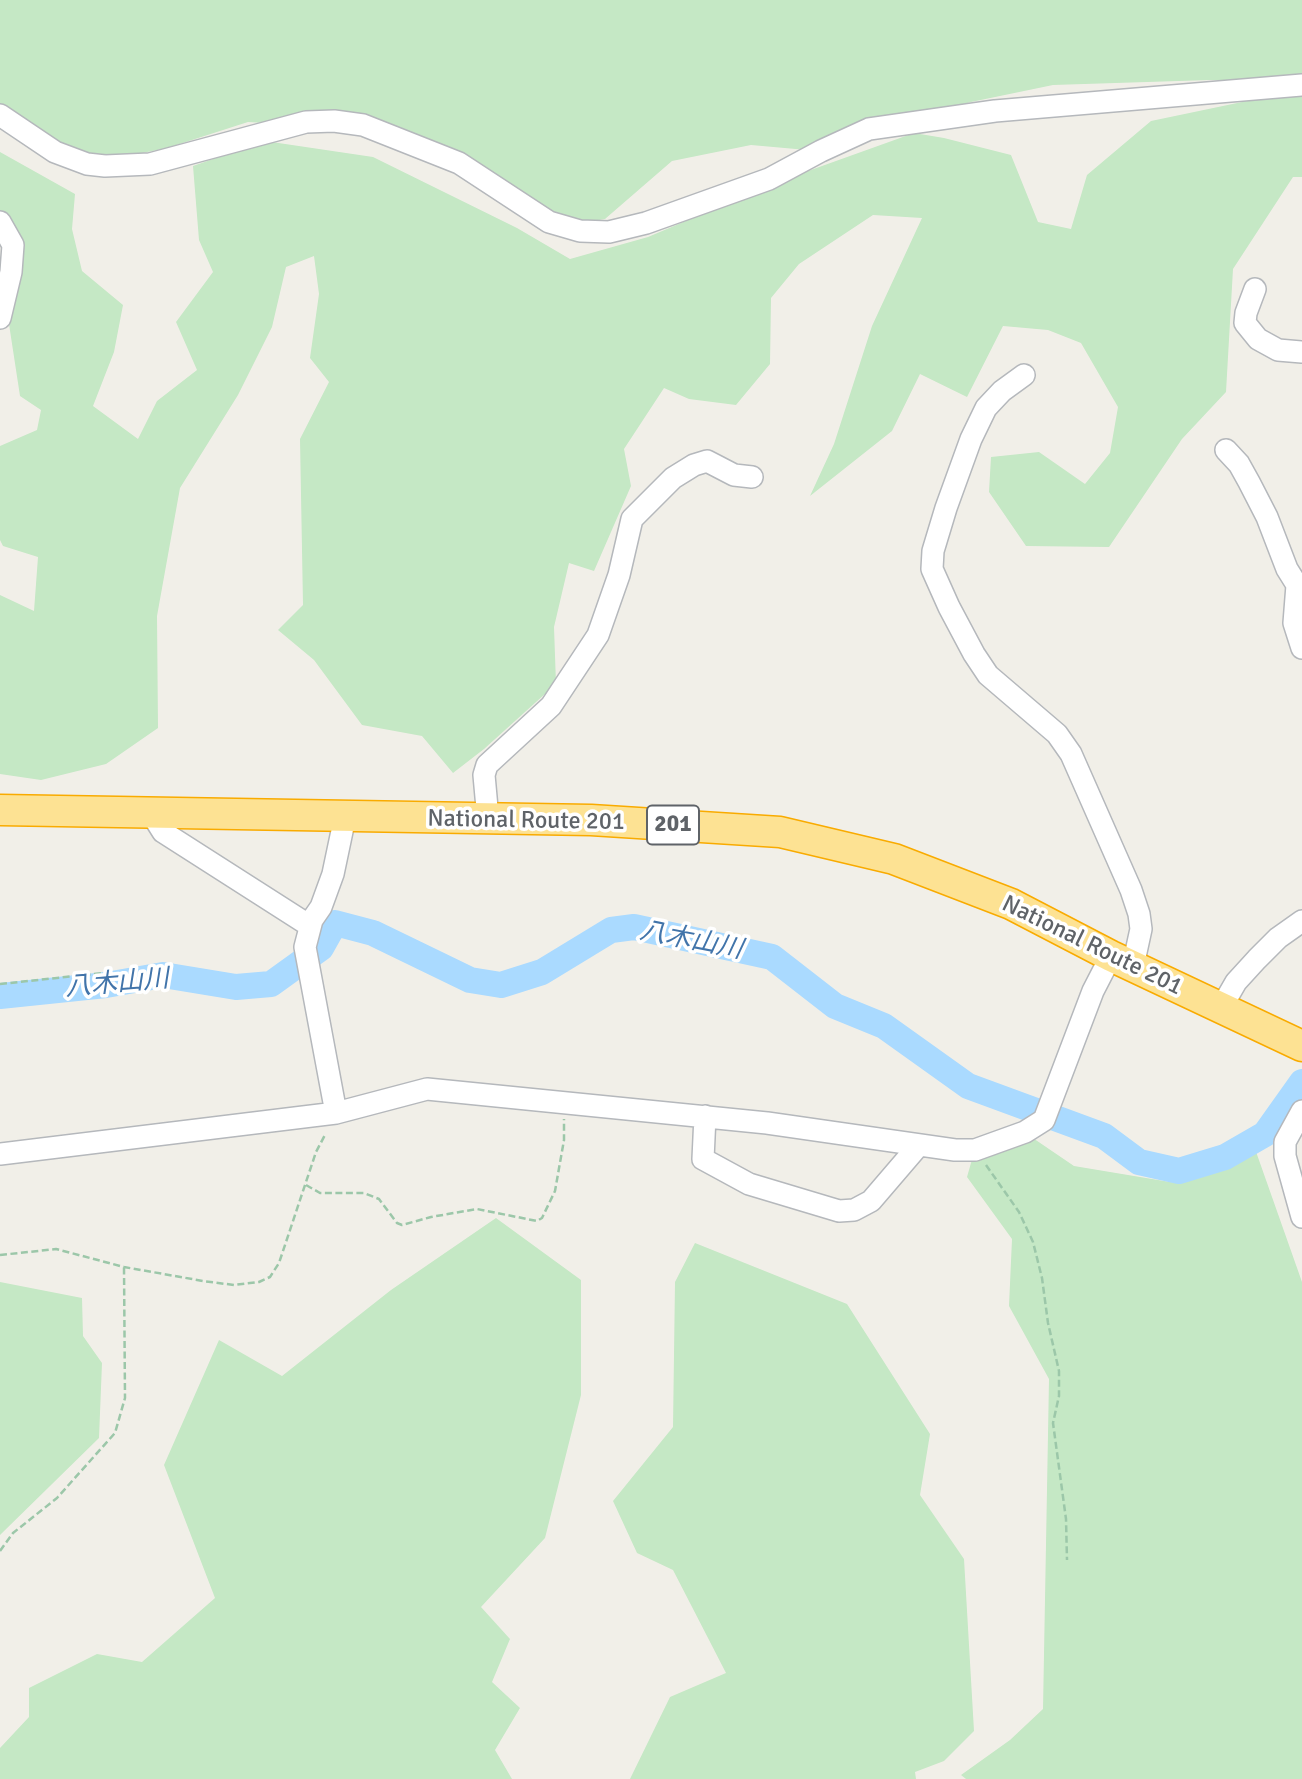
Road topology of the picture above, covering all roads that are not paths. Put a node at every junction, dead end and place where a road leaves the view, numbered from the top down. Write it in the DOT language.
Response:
graph roads {
  1 [pos="1302,85"];
  2 [pos="0,115"];
  3 [pos="0,222"];
  4 [pos="1255,289"];
  5 [pos="0,318"];
  6 [pos="1302,352"];
  7 [pos="1024,375"];
  8 [pos="1226,450"];
  9 [pos="752,477"];
  10 [pos="1300,585"];
  11 [pos="1302,648"];
  12 [pos="0,810"];
  13 [pos="151,813"];
  14 [pos="345,817"];
  15 [pos="488,819"];
  16 [pos="1302,921"];
  17 [pos="310,926"];
  18 [pos="1122,961"];
  19 [pos="1221,1008"];
  20 [pos="1302,1046"];
  21 [pos="1302,1111"];
  22 [pos="336,1112"];
  23 [pos="705,1116"];
  24 [pos="919,1145"];
  25 [pos="0,1154"];
  26 [pos="1302,1217"];
  1 -- 2 [label="street"];
  3 -- 5 [label="street"];
  4 -- 6 [label="street"];
  7 -- 18 [label="street"];
  8 -- 10 [label="street"];
  9 -- 15 [label="street"];
  10 -- 11 [label="street"];
  12 -- 13 [label="highway, National Route 201 / 201"];
  13 -- 14 [label="highway, National Route 201 / 201"];
  13 -- 17 [label="street"];
  14 -- 15 [label="highway, National Route 201 / 201"];
  14 -- 17 [label="street"];
  15 -- 18 [label="highway, National Route 201 / 201"];
  16 -- 19 [label="street"];
  17 -- 22 [label="street"];
  18 -- 19 [label="highway, National Route 201 / 201"];
  18 -- 24 [label="street"];
  19 -- 20 [label="highway, National Route 201 / 201"];
  21 -- 26 [label="street"];
  22 -- 23 [label="street"];
  22 -- 25 [label="street"];
  23 -- 24 [label="street"];
  23 -- 24 [label="street"];
}
